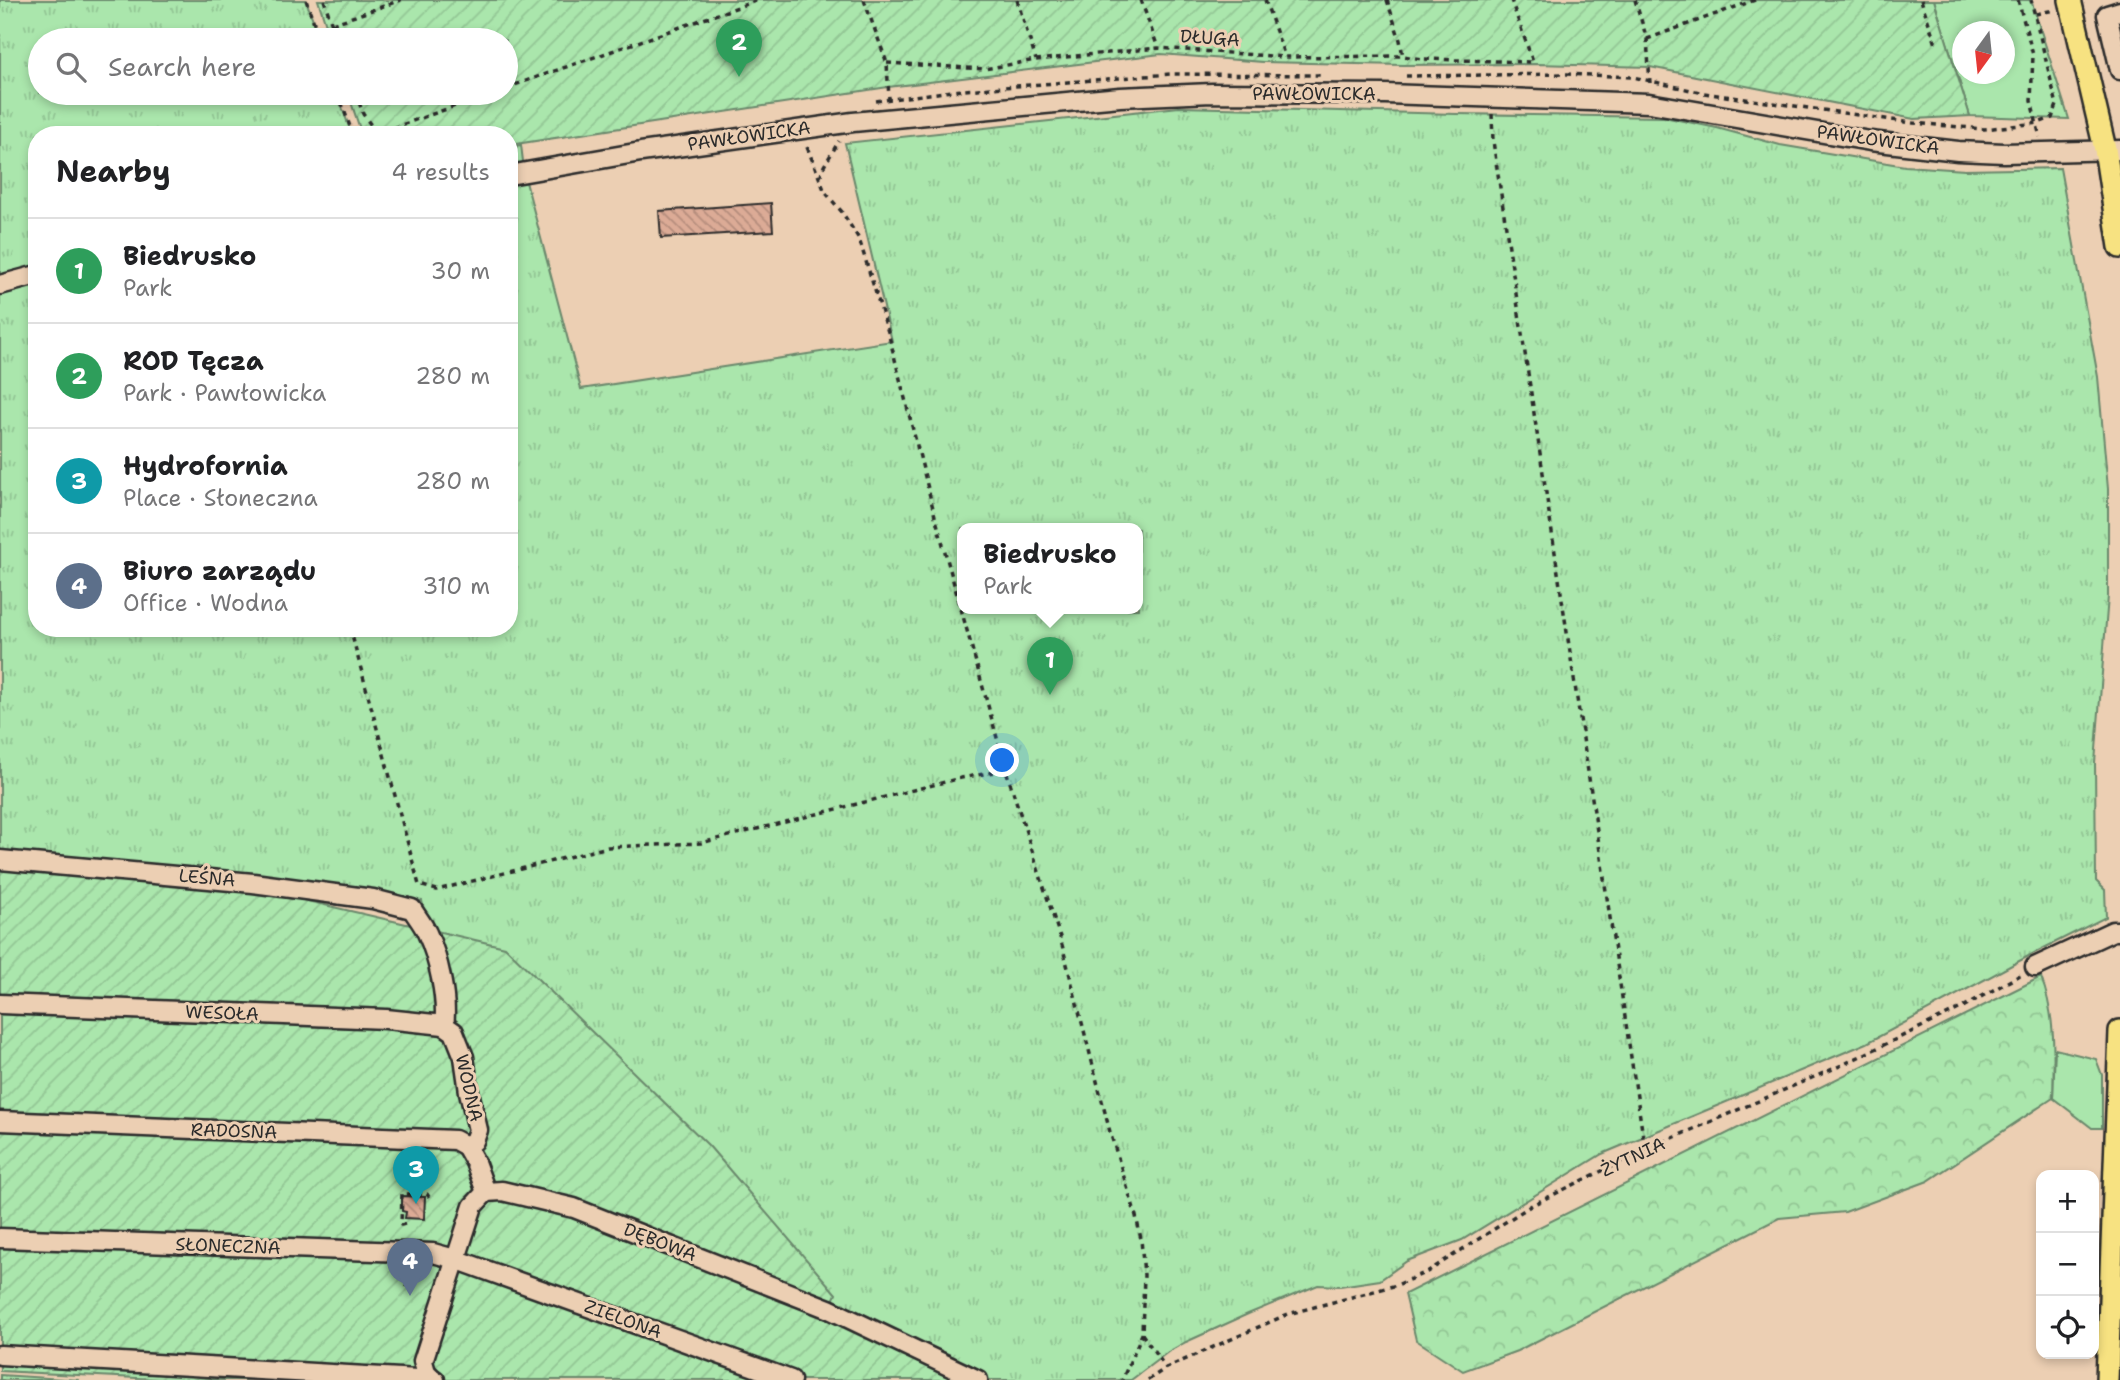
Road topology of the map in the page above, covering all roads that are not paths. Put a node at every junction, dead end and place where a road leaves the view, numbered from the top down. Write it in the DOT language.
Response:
graph roads {
  1 [pos="2070,0"];
  2 [pos="2110,9"];
  3 [pos="2120,70"];
  4 [pos="2112,149"];
  5 [pos="518,174"];
  6 [pos="2120,247"];
  7 [pos="28,277"];
  8 [pos="0,285"];
  9 [pos="0,860"];
  10 [pos="412,909"];
  11 [pos="2120,931"];
  12 [pos="2035,967"];
  13 [pos="0,1004"];
  14 [pos="444,1025"];
  15 [pos="2120,1031"];
  16 [pos="0,1121"];
  17 [pos="466,1146"];
  18 [pos="486,1192"];
  19 [pos="0,1238"];
  20 [pos="455,1259"];
  21 [pos="0,1355"];
  22 [pos="434,1380"];
  23 [pos="791,1380"];
  24 [pos="978,1380"];
  25 [pos="2107,1380"];
  1 -- 4 [label="main road"];
  2 -- 3 [label="street"];
  4 -- 5 [label="street, PAWŁOWICKA"];
  4 -- 6 [label="main road"];
  7 -- 8 [label="street"];
  9 -- 10 [label="street, LEŚNA"];
  10 -- 14 [label="street, WODNA"];
  11 -- 12 [label="street"];
  13 -- 14 [label="street, WESOŁA"];
  14 -- 17 [label="street, WODNA"];
  15 -- 25 [label="main road"];
  16 -- 17 [label="street, RADOSNA"];
  17 -- 18 [label="street, WODNA"];
  18 -- 20 [label="street"];
  18 -- 24 [label="street, DĘBOWA"];
  19 -- 20 [label="street, SŁONECZNA"];
  20 -- 22 [label="street"];
  20 -- 23 [label="street, ZIELONA"];
  21 -- 22 [label="street"];
}
